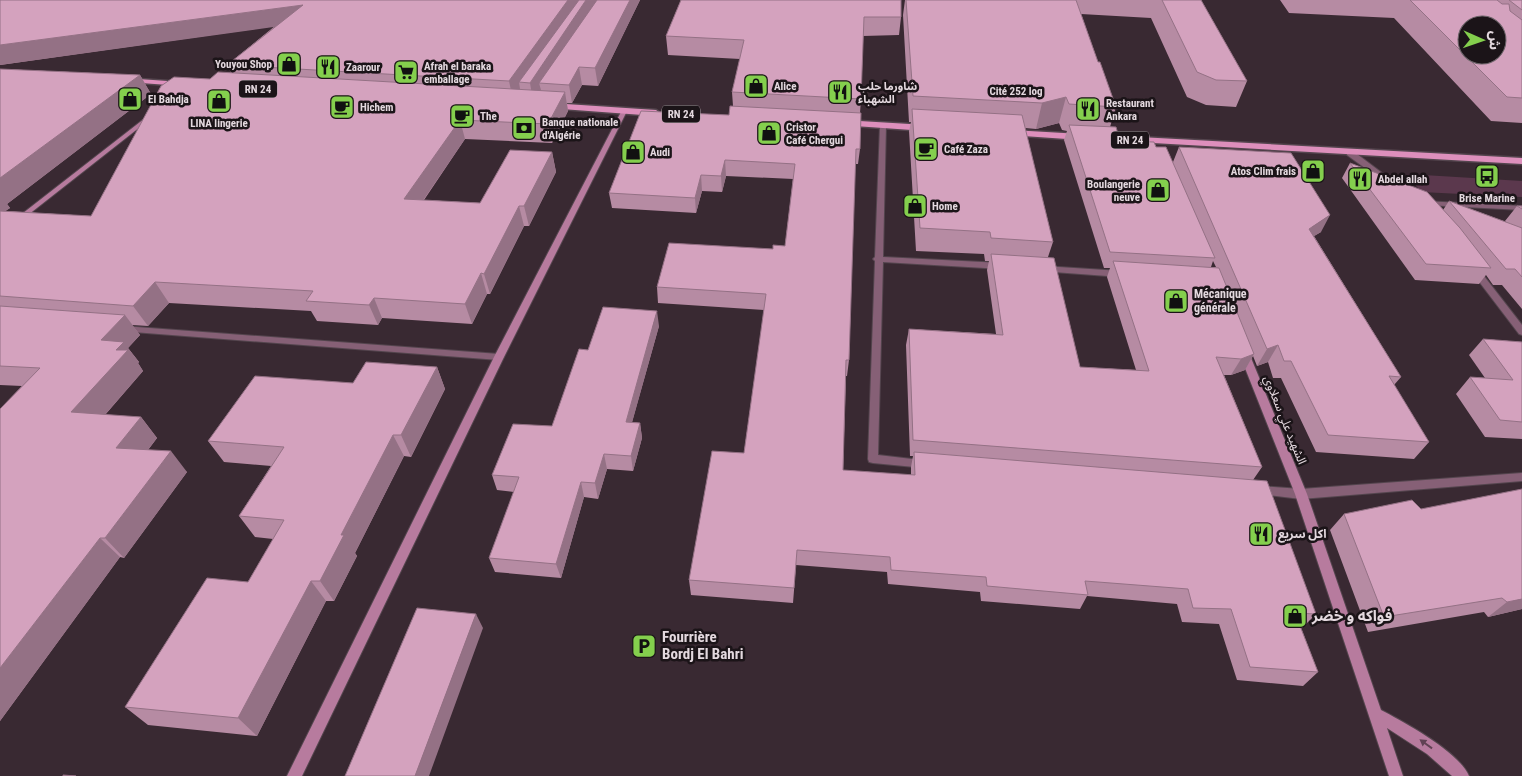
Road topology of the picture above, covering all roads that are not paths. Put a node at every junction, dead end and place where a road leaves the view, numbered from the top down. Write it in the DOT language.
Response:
graph roads {
  1 [pos="123,80"];
  2 [pos="192,84"];
  3 [pos="184,90"];
  4 [pos="545,105"];
  5 [pos="161,108"];
  6 [pos="624,111"];
  7 [pos="662,113"];
  8 [pos="831,123"];
  9 [pos="883,126"];
  10 [pos="932,128"];
  11 [pos="1001,132"];
  12 [pos="1350,153"];
  13 [pos="1522,161"];
  14 [pos="1397,186"];
  15 [pos="1522,208"];
  16 [pos="1426,209"];
  17 [pos="0,235"];
  18 [pos="877,259"];
  19 [pos="1470,264"];
  20 [pos="1016,267"];
  21 [pos="1036,268"];
  22 [pos="1135,274"];
  23 [pos="108,328"];
  24 [pos="1522,332"];
  25 [pos="1240,343"];
  26 [pos="499,357"];
  27 [pos="932,464"];
  28 [pos="1522,477"];
  29 [pos="1251,490"];
  30 [pos="1301,494"];
  31 [pos="1374,714"];
  32 [pos="294,776"];
  33 [pos="1396,776"];
  34 [pos="1462,776"];
  1 -- 2 [label="main road"];
  2 -- 3 [label="main road"];
  4 -- 6 [label="main road, RN 24"];
  5 -- 17 [label="main road"];
  6 -- 7 [label="main road, RN 24"];
  6 -- 26 [label="main road"];
  8 -- 9 [label="main road"];
  9 -- 10 [label="main road"];
  9 -- 18 [label="street"];
  11 -- 12 [label="main road, RN 24"];
  12 -- 13 [label="main road, RN 24"];
  12 -- 14 [label="street"];
  15 -- 16 [label="street"];
  18 -- 20 [label="street"];
  18 -- 27 [label="street"];
  19 -- 24 [label="street"];
  21 -- 22 [label="street"];
  23 -- 26 [label="street"];
  25 -- 30 [label="main road, الشهيد علي سعلاوي"];
  26 -- 32 [label="main road"];
  28 -- 30 [label="street"];
  29 -- 30 [label="street"];
  30 -- 31 [label="main road, الشهيد علي سعلاوي"];
  31 -- 33 [label="main road, الشهيد علي سعلاوي"];
  34 -- 31 [label="main road, one-way"];
}
